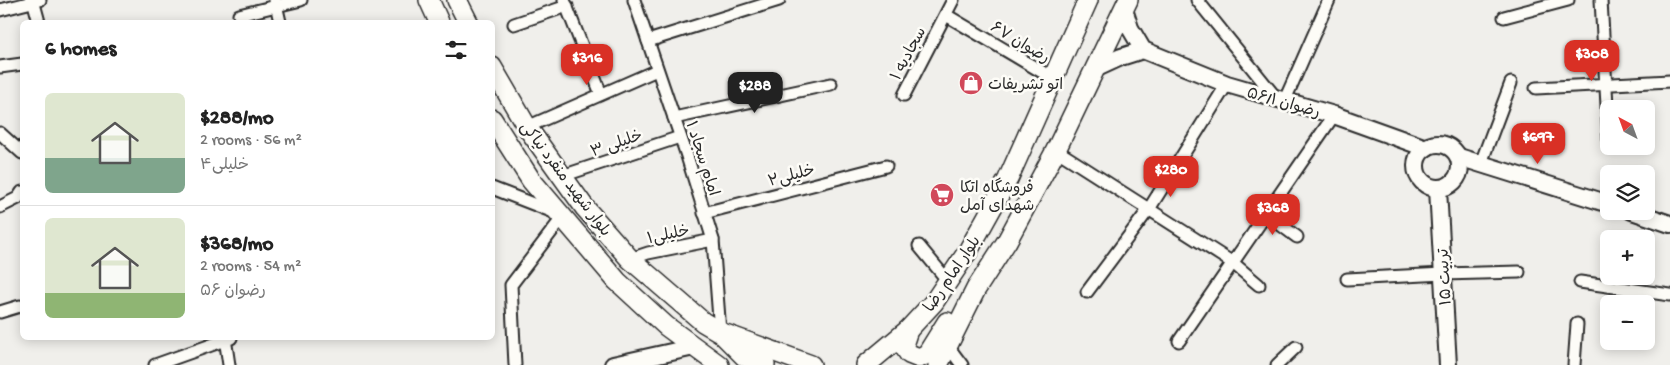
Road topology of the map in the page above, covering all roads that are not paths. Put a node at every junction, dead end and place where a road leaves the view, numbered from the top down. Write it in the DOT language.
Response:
graph roads {
  1 [pos="301,0"];
  2 [pos="429,0"];
  3 [pos="456,0"];
  4 [pos="634,0"];
  5 [pos="779,0"];
  6 [pos="953,0"];
  7 [pos="1088,0"];
  8 [pos="1197,0"];
  9 [pos="1329,0"];
  10 [pos="1568,0"];
  11 [pos="1601,0"];
  12 [pos="36,1"];
  13 [pos="275,3"];
  14 [pos="566,3"];
  15 [pos="1126,4"];
  16 [pos="0,10"];
  17 [pos="239,14"];
  18 [pos="946,14"];
  19 [pos="1504,17"];
  20 [pos="39,20"];
  21 [pos="279,20"];
  22 [pos="438,20"];
  23 [pos="467,20"];
  24 [pos="514,24"];
  25 [pos="648,41"];
  26 [pos="1143,50"];
  27 [pos="20,64"];
  28 [pos="0,67"];
  29 [pos="1095,69"];
  30 [pos="657,70"];
  31 [pos="495,71"];
  32 [pos="1054,79"];
  33 [pos="1670,81"];
  34 [pos="1511,83"];
  35 [pos="830,84"];
  36 [pos="1227,84"];
  37 [pos="1605,84"];
  38 [pos="1536,88"];
  39 [pos="601,94"];
  40 [pos="904,94"];
  41 [pos="1281,100"];
  42 [pos="1606,100"];
  43 [pos="1334,115"];
  44 [pos="674,118"];
  45 [pos="495,124"];
  46 [pos="527,127"];
  47 [pos="0,133"];
  48 [pos="680,137"];
  49 [pos="1426,148"];
  50 [pos="1056,150"];
  51 [pos="20,151"];
  52 [pos="1459,157"];
  53 [pos="1481,163"];
  54 [pos="886,166"];
  55 [pos="562,176"];
  56 [pos="495,189"];
  57 [pos="1438,189"];
  58 [pos="20,195"];
  59 [pos="1600,201"];
  60 [pos="0,207"];
  61 [pos="1149,209"];
  62 [pos="704,213"];
  63 [pos="1266,214"];
  64 [pos="560,216"];
  65 [pos="1655,219"];
  66 [pos="1670,224"];
  67 [pos="1296,237"];
  68 [pos="713,240"];
  69 [pos="919,246"];
  70 [pos="630,259"];
  71 [pos="1233,263"];
  72 [pos="1520,272"];
  73 [pos="1443,274"];
  74 [pos="1347,279"];
  75 [pos="948,280"];
  76 [pos="1580,282"];
  77 [pos="1259,285"];
  78 [pos="976,289"];
  79 [pos="1087,292"];
  80 [pos="1670,295"];
  81 [pos="20,306"];
  82 [pos="0,312"];
  83 [pos="1578,324"];
  84 [pos="908,330"];
  85 [pos="720,332"];
  86 [pos="222,340"];
  87 [pos="227,340"];
  88 [pos="1179,341"];
  89 [pos="947,345"];
  90 [pos="1296,346"];
  91 [pos="694,347"];
  92 [pos="155,365"];
  93 [pos="229,365"];
  94 [pos="515,365"];
  95 [pos="613,365"];
  96 [pos="719,365"];
  97 [pos="765,365"];
  98 [pos="811,365"];
  99 [pos="866,365"];
  100 [pos="938,365"];
  101 [pos="962,365"];
  102 [pos="1277,365"];
  103 [pos="1448,365"];
  104 [pos="1574,365"];
  1 -- 13 [label="street"];
  2 -- 22 [label="main road"];
  3 -- 23 [label="main road"];
  4 -- 25 [label="street, امام سجاد ۱"];
  5 -- 25 [label="street"];
  6 -- 18 [label="street, سجادیه ۱"];
  7 -- 32 [label="main road, بلوار امام رضا"];
  8 -- 41 [label="street"];
  9 -- 41 [label="street"];
  10 -- 19 [label="street"];
  11 -- 37 [label="street"];
  12 -- 16 [label="street"];
  12 -- 20 [label="street"];
  13 -- 17 [label="street"];
  13 -- 21 [label="street"];
  14 -- 24 [label="street"];
  14 -- 39 [label="street"];
  15 -- 26 [label="street"];
  15 -- 29 [label="main road, بلوار امام رضا"];
  18 -- 32 [label="street, رضوان ۶۷"];
  18 -- 40 [label="street, سجادیه ۱"];
  25 -- 30 [label="street, امام سجاد ۱"];
  26 -- 29 [label="street"];
  26 -- 36 [label="street, رضوان ۵۶/۱"];
  27 -- 28 [label="street"];
  29 -- 50 [label="main road, بلوار امام رضا"];
  30 -- 39 [label="street"];
  30 -- 44 [label="street, امام سجاد ۱"];
  31 -- 46 [label="main road, بلوار شهید منفرد نیاکی"];
  32 -- 75 [label="main road, بلوار امام رضا"];
  33 -- 37 [label="street"];
  34 -- 53 [label="street"];
  35 -- 44 [label="street"];
  36 -- 41 [label="street, رضوان ۵۶/۱"];
  36 -- 61 [label="street"];
  37 -- 38 [label="street"];
  37 -- 42 [label="street"];
  39 -- 46 [label="street"];
  41 -- 43 [label="street, رضوان ۵۶/۱"];
  43 -- 49 [label="street, رضوان ۵۶/۱"];
  43 -- 63 [label="street"];
  44 -- 48 [label="street, امام سجاد ۱"];
  45 -- 64 [label="main road, بلوار شهید منفرد نیاکی"];
  46 -- 55 [label="main road, بلوار شهید منفرد نیاکی"];
  47 -- 51 [label="street"];
  48 -- 55 [label="street, خلیلی ۳"];
  48 -- 62 [label="street, امام سجاد ۱"];
  49 -- 52 [label="street"];
  49 -- 57 [label="street"];
  50 -- 61 [label="street"];
  50 -- 78 [label="main road, بلوار امام رضا"];
  52 -- 53 [label="street"];
  52 -- 57 [label="street"];
  53 -- 59 [label="street"];
  54 -- 62 [label="street, خلیلی۲"];
  55 -- 70 [label="main road, بلوار شهید منفرد نیاکی"];
  56 -- 64 [label="street"];
  57 -- 73 [label="street, تربیت ۱۵"];
  58 -- 60 [label="street"];
  61 -- 71 [label="street"];
  61 -- 79 [label="street"];
  62 -- 68 [label="street, امام سجاد ۱"];
  63 -- 67 [label="street"];
  63 -- 71 [label="street"];
  64 -- 91 [label="main road, بلوار شهید منفرد نیاکی"];
  64 -- 94 [label="street"];
  65 -- 66 [label="street"];
  68 -- 70 [label="street, خلیلی۱"];
  68 -- 85 [label="street, امام سجاد ۱"];
  69 -- 75 [label="street"];
  70 -- 85 [label="main road, بلوار شهید منفرد نیاکی"];
  71 -- 77 [label="street"];
  71 -- 88 [label="street"];
  72 -- 73 [label="street"];
  73 -- 74 [label="street"];
  73 -- 103 [label="street, تربیت ۱۵"];
  75 -- 84 [label="main road, بلوار امام رضا"];
  76 -- 80 [label="street"];
  78 -- 84 [label="main road"];
  78 -- 89 [label="main road, بلوار امام رضا"];
  81 -- 82 [label="street"];
  83 -- 104 [label="street"];
  84 -- 99 [label="main road, بلوار امام رضا"];
  85 -- 97 [label="main road"];
  85 -- 98 [label="main road, بلوار شهید منفرد نیاکی"];
  86 -- 92 [label="street"];
  87 -- 93 [label="street"];
  89 -- 100 [label="main road, بلوار امام رضا"];
  89 -- 101 [label="street"];
  90 -- 102 [label="street"];
  91 -- 95 [label="street"];
  91 -- 96 [label="main road, بلوار شهید منفرد نیاکی"];
}
